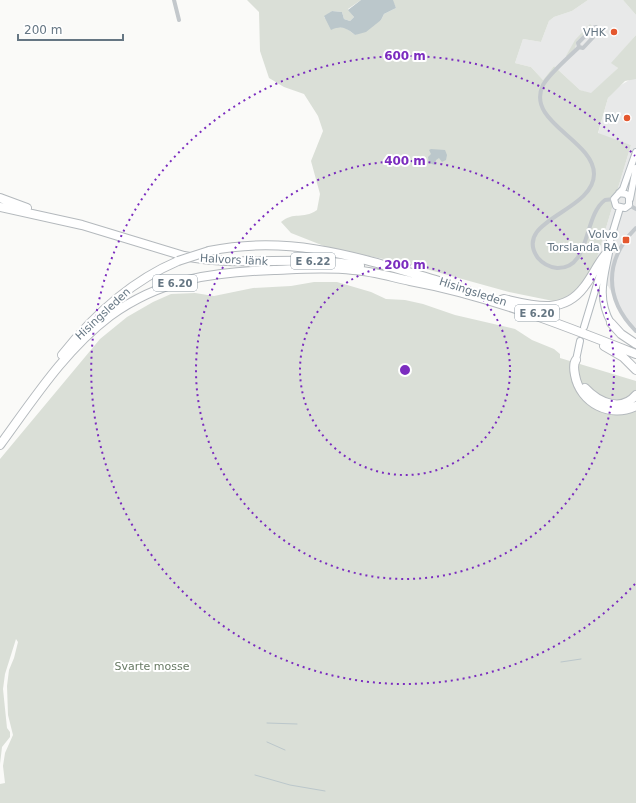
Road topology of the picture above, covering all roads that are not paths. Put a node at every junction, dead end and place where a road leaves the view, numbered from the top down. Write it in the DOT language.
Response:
graph roads {
  1 [pos="174,0"];
  2 [pos="179,20"];
  3 [pos="579,47"];
  4 [pos="636,152"];
  5 [pos="636,168"];
  6 [pos="619,193"];
  7 [pos="0,198"];
  8 [pos="614,199"];
  9 [pos="629,202"];
  10 [pos="0,205"];
  11 [pos="620,208"];
  12 [pos="636,209"];
  13 [pos="0,213"];
  14 [pos="36,213"];
  15 [pos="636,228"];
  16 [pos="612,233"];
  17 [pos="605,255"];
  18 [pos="390,267"];
  19 [pos="424,283"];
  20 [pos="501,300"];
  21 [pos="611,323"];
  22 [pos="584,327"];
  23 [pos="636,331"];
  24 [pos="588,336"];
  25 [pos="580,341"];
  26 [pos="636,344"];
  27 [pos="636,349"];
  28 [pos="636,354"];
  29 [pos="576,360"];
  30 [pos="636,370"];
  31 [pos="636,395"];
  32 [pos="636,406"];
  33 [pos="0,437"];
  34 [pos="0,445"];
  1 -- 2 [label="street"];
  3 -- 3 [label="street"];
  3 -- 8 [label="street"];
  4 -- 6 [label="street"];
  5 -- 9 [label="street"];
  6 -- 8 [label="street"];
  6 -- 9 [label="street"];
  7 -- 14 [label="highway, E 6.22"];
  8 -- 11 [label="street"];
  9 -- 11 [label="street"];
  9 -- 12 [label="street"];
  10 -- 14 [label="highway, Halvors länk / E 6.22"];
  11 -- 16 [label="street"];
  13 -- 14 [label="highway, E 6.22"];
  14 -- 18 [label="highway, Halvors länk / E 6.22"];
  14 -- 19 [label="highway, Halvors länk / E 6.22"];
  15 -- 23 [label="street"];
  16 -- 17 [label="street"];
  16 -- 21 [label="street"];
  17 -- 20 [label="highway"];
  17 -- 22 [label="street"];
  18 -- 20 [label="highway, Hisingsleden / E 6.20"];
  18 -- 33 [label="highway, Hisingsleden / E 6.20, bridge"];
  19 -- 24 [label="highway, Hisingsleden / E 6.20"];
  19 -- 34 [label="highway, Hisingsleden / E 6.20"];
  20 -- 27 [label="highway, Hisingsleden / E 6.20"];
  21 -- 26 [label="highway"];
  24 -- 28 [label="highway, Hisingsleden / E 6.20"];
  24 -- 30 [label="highway"];
  25 -- 29 [label="street"];
  29 -- 31 [label="highway"];
  29 -- 32 [label="highway"];
}
